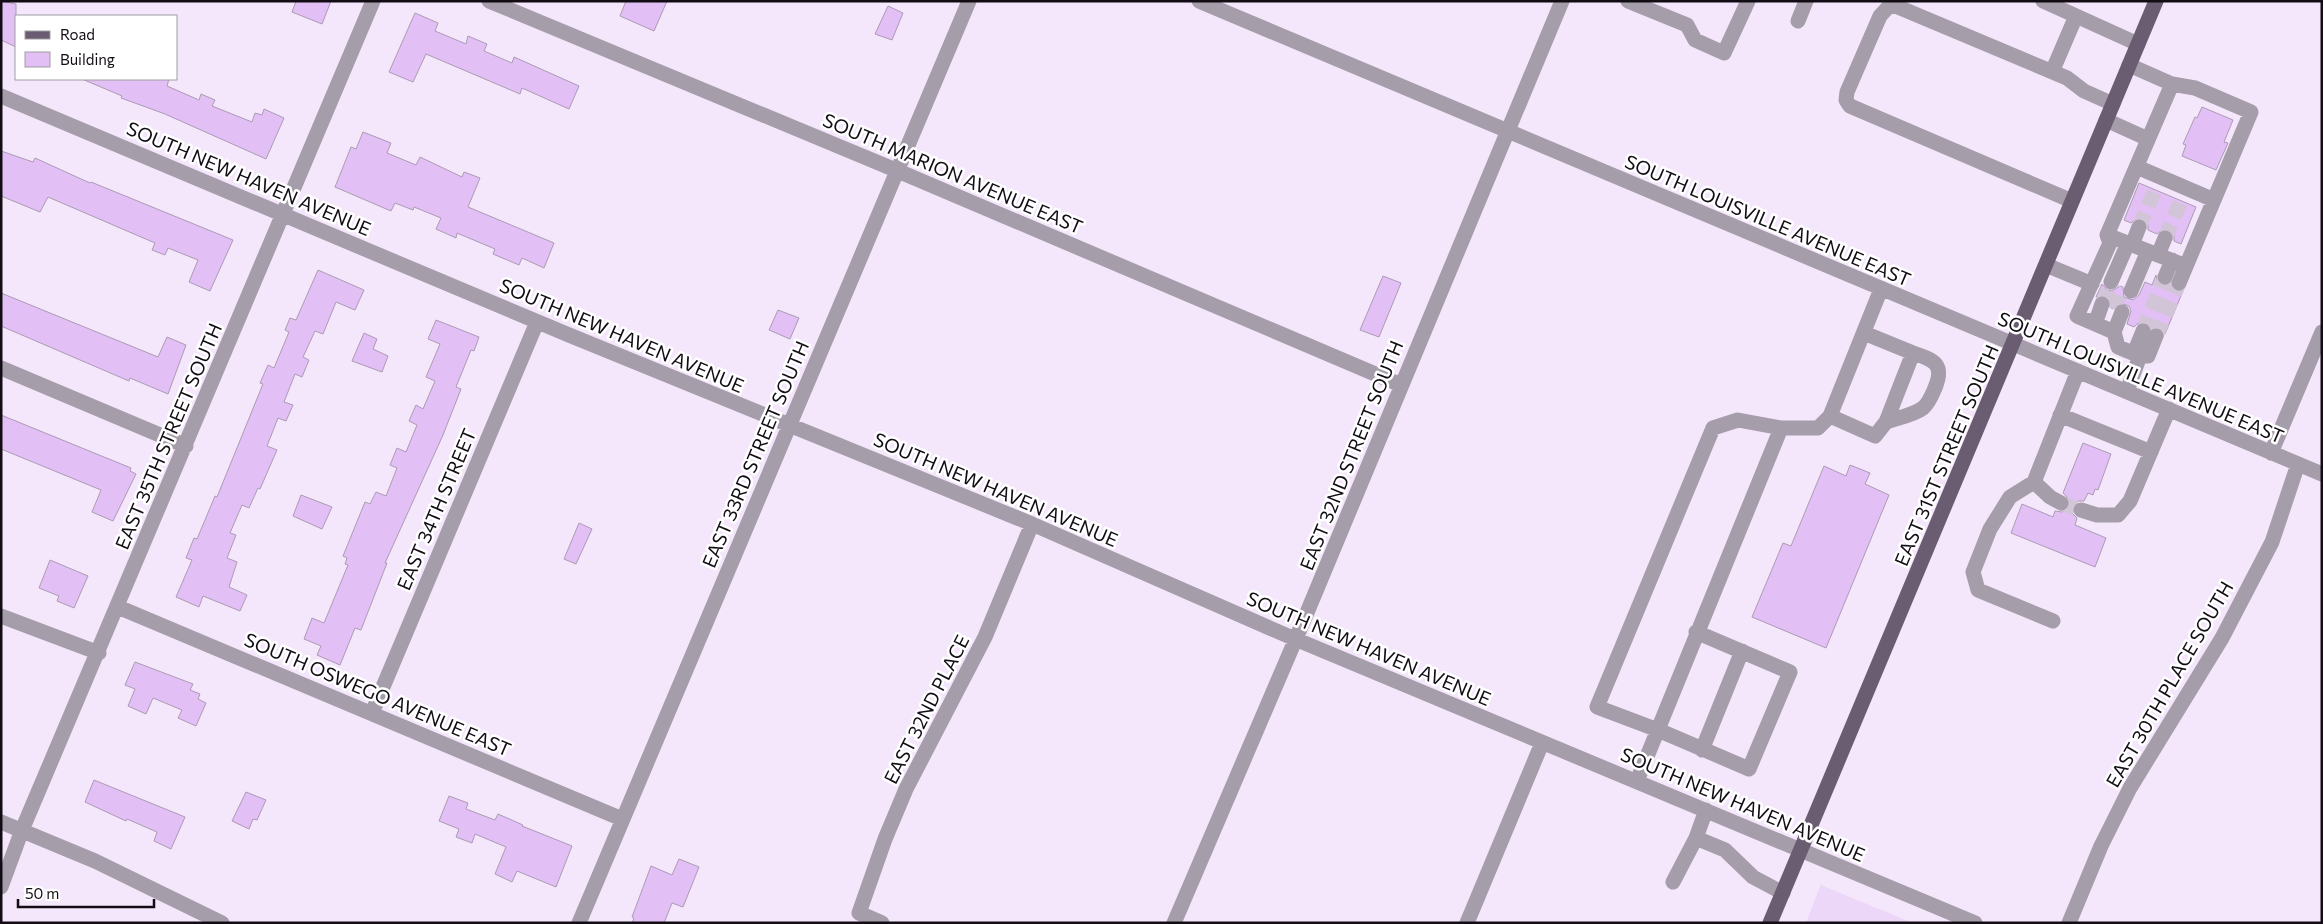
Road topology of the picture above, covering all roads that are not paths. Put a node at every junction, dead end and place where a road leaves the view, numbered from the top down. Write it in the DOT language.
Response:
graph roads {
  1 [pos="373,1"];
  2 [pos="489,1"];
  3 [pos="969,1"];
  4 [pos="1199,1"];
  5 [pos="1562,1"];
  6 [pos="1628,1"];
  7 [pos="1748,1"];
  8 [pos="1806,1"];
  9 [pos="2043,1"];
  10 [pos="2156,1"];
  11 [pos="2076,16"];
  12 [pos="1798,21"];
  13 [pos="2138,44"];
  14 [pos="2055,64"];
  15 [pos="2129,65"];
  16 [pos="2172,84"];
  17 [pos="1,96"];
  18 [pos="2113,104"];
  19 [pos="2106,120"];
  20 [pos="1507,133"];
  21 [pos="2148,139"];
  22 [pos="2136,168"];
  23 [pos="898,171"];
  24 [pos="2214,200"];
  25 [pos="2072,201"];
  26 [pos="284,214"];
  27 [pos="2139,227"];
  28 [pos="2107,234"];
  29 [pos="2165,238"];
  30 [pos="2141,248"];
  31 [pos="2179,263"];
  32 [pos="2046,265"];
  33 [pos="2172,280"];
  34 [pos="2092,284"];
  35 [pos="1881,289"];
  36 [pos="537,322"];
  37 [pos="2104,328"];
  38 [pos="2322,332"];
  39 [pos="1864,333"];
  40 [pos="2150,334"];
  41 [pos="2013,345"];
  42 [pos="1913,353"];
  43 [pos="2137,354"];
  44 [pos="1,368"];
  45 [pos="2078,371"];
  46 [pos="1401,384"];
  47 [pos="2127,391"];
  48 [pos="2169,409"];
  49 [pos="1830,416"];
  50 [pos="2060,416"];
  51 [pos="1886,422"];
  52 [pos="789,426"];
  53 [pos="1781,428"];
  54 [pos="186,446"];
  55 [pos="2151,452"];
  56 [pos="2271,453"];
  57 [pos="2298,464"];
  58 [pos="2322,474"];
  59 [pos="2034,482"];
  60 [pos="2061,503"];
  61 [pos="2081,510"];
  62 [pos="1032,524"];
  63 [pos="118,607"];
  64 [pos="1,616"];
  65 [pos="2053,621"];
  66 [pos="1696,632"];
  67 [pos="1296,639"];
  68 [pos="1742,651"];
  69 [pos="99,653"];
  70 [pos="372,713"];
  71 [pos="1658,730"];
  72 [pos="1542,742"];
  73 [pos="1702,750"];
  74 [pos="1637,781"];
  75 [pos="1706,810"];
  76 [pos="622,818"];
  77 [pos="1,822"];
  78 [pos="22,830"];
  79 [pos="1696,838"];
  80 [pos="1801,850"];
  81 [pos="1673,882"];
  82 [pos="1,887"];
  83 [pos="1783,892"];
  84 [pos="222,923"];
  85 [pos="579,923"];
  86 [pos="882,923"];
  87 [pos="1174,923"];
  88 [pos="1467,923"];
  89 [pos="1770,923"];
  90 [pos="1975,923"];
  91 [pos="2068,923"];
  1 -- 26 [label="street, EAST 35TH STREET SOUTH"];
  2 -- 23 [label="street, SOUTH MARION AVENUE EAST"];
  3 -- 23 [label="street, EAST 33RD STREET SOUTH"];
  4 -- 20 [label="street, SOUTH LOUISVILLE AVENUE EAST"];
  5 -- 20 [label="street, EAST 32ND STREET SOUTH"];
  6 -- 7 [label="street"];
  8 -- 12 [label="street"];
  9 -- 11 [label="street"];
  10 -- 13 [label="main road, EAST 31ST STREET SOUTH"];
  11 -- 13 [label="street"];
  11 -- 14 [label="street"];
  13 -- 15 [label="main road, EAST 31ST STREET SOUTH"];
  15 -- 16 [label="street"];
  15 -- 18 [label="main road, EAST 31ST STREET SOUTH"];
  16 -- 21 [label="street"];
  16 -- 24 [label="street"];
  17 -- 26 [label="street, SOUTH NEW HAVEN AVENUE"];
  18 -- 19 [label="main road, EAST 31ST STREET SOUTH"];
  18 -- 25 [label="street"];
  19 -- 21 [label="street"];
  19 -- 25 [label="main road, EAST 31ST STREET SOUTH"];
  20 -- 35 [label="street, SOUTH LOUISVILLE AVENUE EAST"];
  20 -- 46 [label="street, EAST 32ND STREET SOUTH"];
  21 -- 22 [label="street"];
  22 -- 24 [label="street"];
  22 -- 28 [label="street"];
  23 -- 46 [label="street, SOUTH MARION AVENUE EAST"];
  23 -- 52 [label="street, EAST 33RD STREET SOUTH"];
  24 -- 31 [label="street"];
  25 -- 32 [label="main road, EAST 31ST STREET SOUTH"];
  26 -- 36 [label="street, SOUTH NEW HAVEN AVENUE"];
  26 -- 54 [label="street, EAST 35TH STREET SOUTH"];
  27 -- 30 [label="street"];
  28 -- 30 [label="street"];
  28 -- 34 [label="street"];
  29 -- 30 [label="street"];
  30 -- 30 [label="street"];
  30 -- 31 [label="street"];
  31 -- 33 [label="street"];
  32 -- 34 [label="street"];
  32 -- 41 [label="main road, EAST 31ST STREET SOUTH"];
  34 -- 37 [label="street"];
  35 -- 39 [label="street"];
  35 -- 41 [label="street, SOUTH LOUISVILLE AVENUE EAST"];
  36 -- 52 [label="street, SOUTH NEW HAVEN AVENUE"];
  36 -- 70 [label="street, EAST 34TH STREET"];
  37 -- 37 [label="street"];
  37 -- 43 [label="street"];
  38 -- 56 [label="street"];
  39 -- 42 [label="street"];
  39 -- 49 [label="street"];
  40 -- 43 [label="street"];
  41 -- 45 [label="street, SOUTH LOUISVILLE AVENUE EAST"];
  41 -- 80 [label="main road, EAST 31ST STREET SOUTH"];
  42 -- 51 [label="street"];
  42 -- 51 [label="street"];
  43 -- 47 [label="street"];
  44 -- 54 [label="street"];
  45 -- 47 [label="street, SOUTH LOUISVILLE AVENUE EAST"];
  45 -- 50 [label="street"];
  46 -- 67 [label="street, EAST 32ND STREET SOUTH"];
  47 -- 48 [label="street, SOUTH LOUISVILLE AVENUE EAST"];
  48 -- 55 [label="street"];
  48 -- 56 [label="street, SOUTH LOUISVILLE AVENUE EAST"];
  49 -- 51 [label="street"];
  49 -- 53 [label="street"];
  50 -- 55 [label="street"];
  50 -- 59 [label="street"];
  52 -- 62 [label="street, SOUTH NEW HAVEN AVENUE"];
  52 -- 76 [label="street, EAST 33RD STREET SOUTH"];
  53 -- 66 [label="street"];
  53 -- 71 [label="street"];
  54 -- 63 [label="street, EAST 35TH STREET SOUTH"];
  55 -- 61 [label="street"];
  56 -- 57 [label="street, SOUTH LOUISVILLE AVENUE EAST"];
  57 -- 58 [label="street, SOUTH LOUISVILLE AVENUE EAST"];
  57 -- 91 [label="street, EAST 30TH PLACE SOUTH"];
  59 -- 60 [label="street"];
  59 -- 65 [label="street"];
  62 -- 67 [label="street, SOUTH NEW HAVEN AVENUE"];
  62 -- 86 [label="street, EAST 32ND PLACE"];
  63 -- 69 [label="street, EAST 35TH STREET SOUTH"];
  63 -- 70 [label="street, SOUTH OSWEGO AVENUE EAST"];
  64 -- 69 [label="street"];
  66 -- 68 [label="street"];
  66 -- 71 [label="street"];
  67 -- 72 [label="street, SOUTH NEW HAVEN AVENUE"];
  67 -- 87 [label="street, EAST 32ND STREET SOUTH"];
  68 -- 73 [label="street"];
  68 -- 73 [label="street"];
  69 -- 78 [label="street, EAST 35TH STREET SOUTH"];
  70 -- 76 [label="street, SOUTH OSWEGO AVENUE EAST"];
  71 -- 73 [label="street"];
  71 -- 74 [label="street"];
  72 -- 74 [label="street, SOUTH NEW HAVEN AVENUE"];
  72 -- 88 [label="street"];
  74 -- 75 [label="street, SOUTH NEW HAVEN AVENUE"];
  75 -- 79 [label="street"];
  75 -- 80 [label="street, SOUTH NEW HAVEN AVENUE"];
  76 -- 85 [label="street, EAST 33RD STREET SOUTH"];
  77 -- 78 [label="street"];
  78 -- 82 [label="street, EAST 35TH STREET SOUTH"];
  78 -- 84 [label="street"];
  79 -- 81 [label="street"];
  79 -- 83 [label="street"];
  80 -- 83 [label="main road, EAST 31ST STREET SOUTH"];
  80 -- 90 [label="street, SOUTH NEW HAVEN AVENUE"];
  83 -- 89 [label="main road, EAST 31ST STREET SOUTH"];
}
